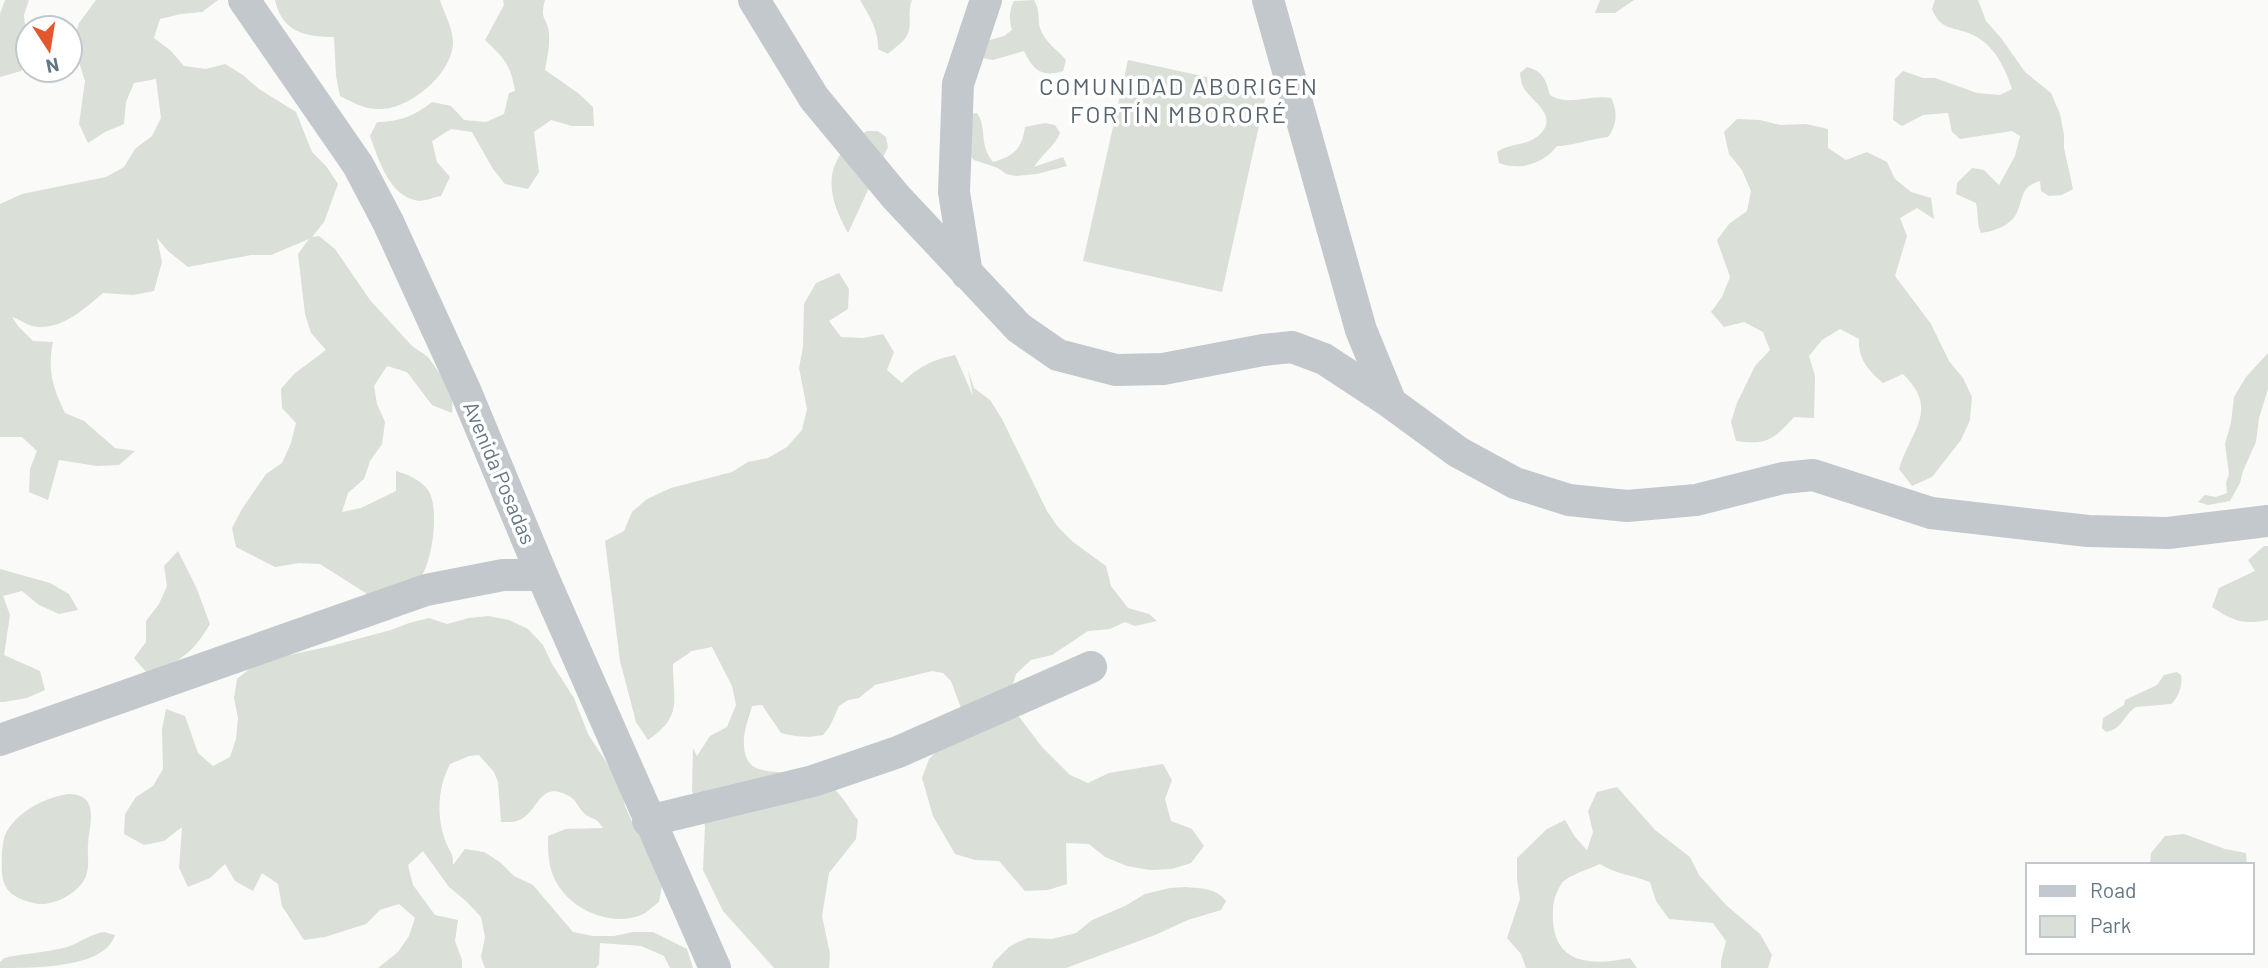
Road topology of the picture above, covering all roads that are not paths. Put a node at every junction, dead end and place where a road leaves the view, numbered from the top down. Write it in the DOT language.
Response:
graph roads {
  1 [pos="244,0"];
  2 [pos="754,0"];
  3 [pos="986,0"];
  4 [pos="1268,0"];
  5 [pos="967,274"];
  6 [pos="1391,403"];
  7 [pos="2268,521"];
  8 [pos="542,575"];
  9 [pos="1091,667"];
  10 [pos="0,740"];
  11 [pos="648,821"];
  12 [pos="715,968"];
  1 -- 8 [label="street, Avenida Posadas"];
  2 -- 5 [label="street"];
  3 -- 5 [label="street"];
  4 -- 6 [label="street"];
  5 -- 6 [label="street"];
  6 -- 7 [label="street"];
  8 -- 10 [label="street"];
  8 -- 11 [label="street, Avenida Posadas"];
  9 -- 11 [label="street"];
  11 -- 12 [label="street, Avenida Posadas"];
}
